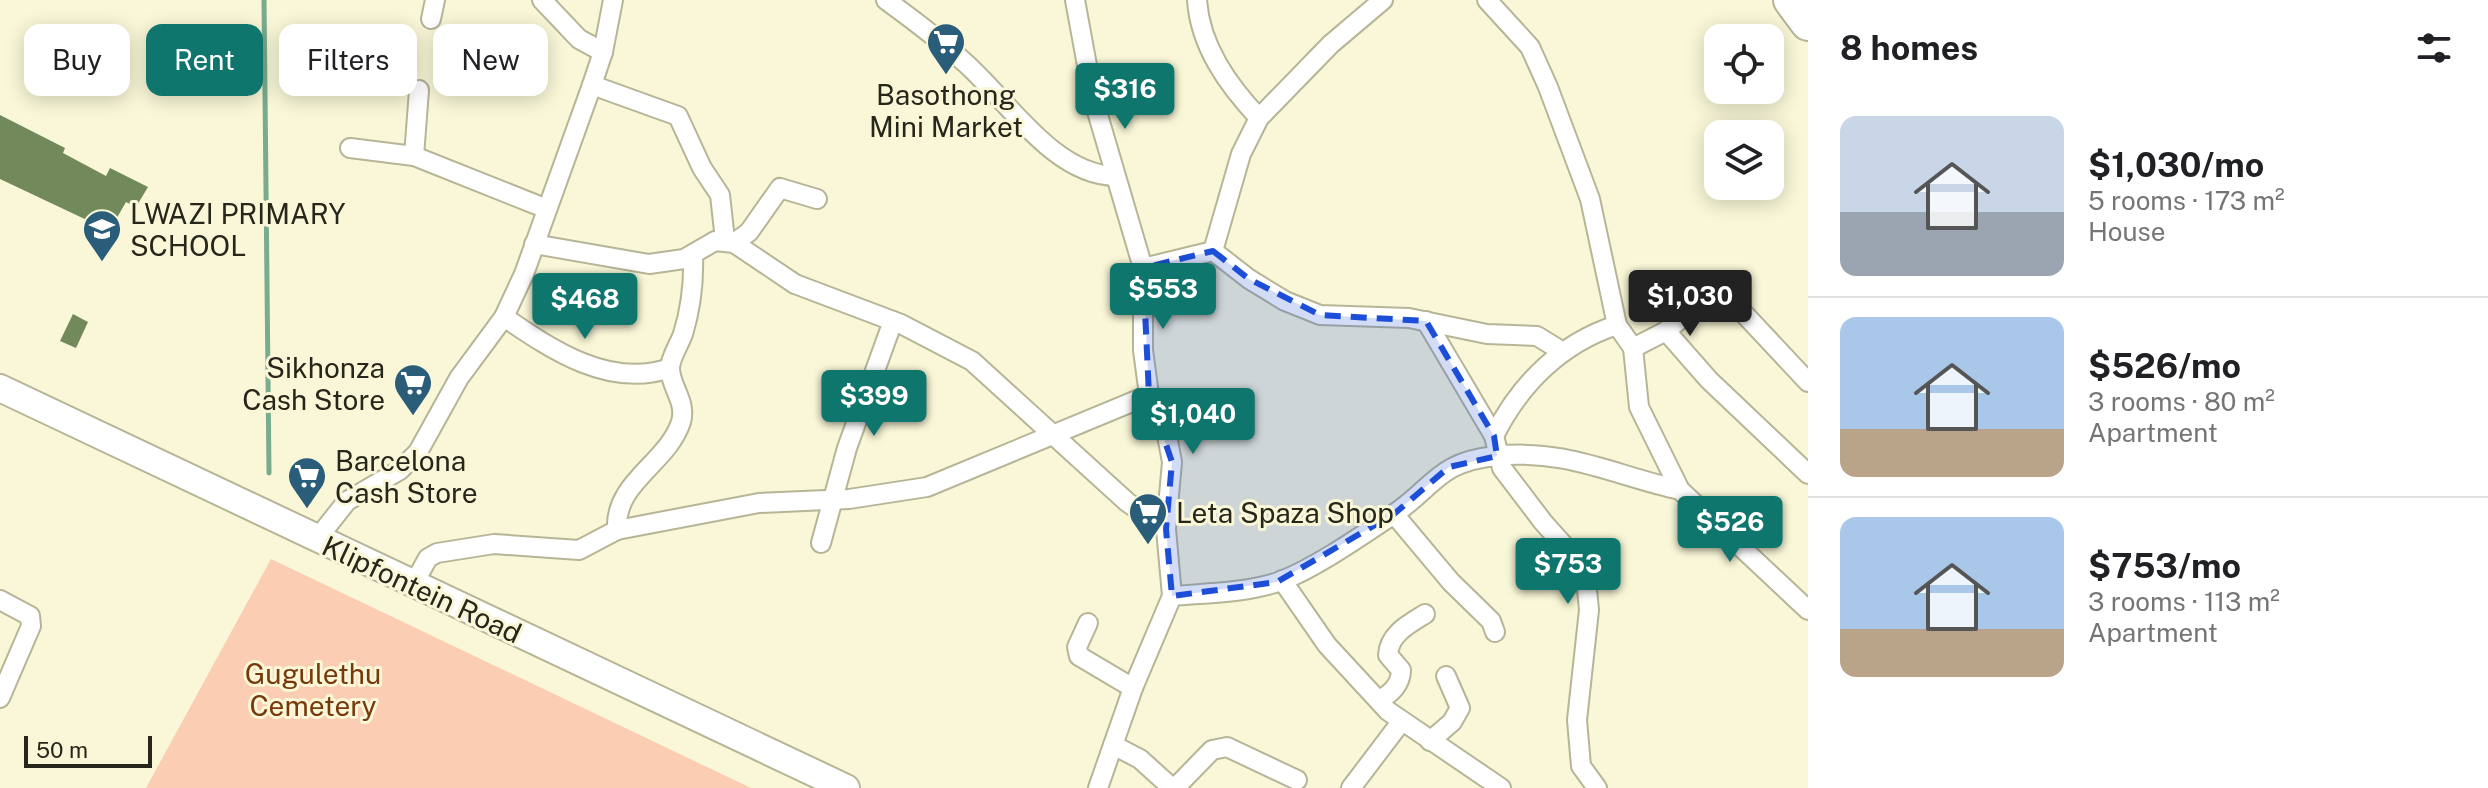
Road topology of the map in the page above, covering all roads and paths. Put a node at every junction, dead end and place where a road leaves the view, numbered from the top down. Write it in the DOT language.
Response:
graph roads {
  1 [pos="435,0"];
  2 [pos="542,0"];
  3 [pos="613,0"];
  4 [pos="886,0"];
  5 [pos="1075,0"];
  6 [pos="1197,0"];
  7 [pos="1383,0"];
  8 [pos="1487,0"];
  9 [pos="1791,0"];
  10 [pos="431,19"];
  11 [pos="1808,23"];
  12 [pos="603,52"];
  13 [pos="592,85"];
  14 [pos="419,90"];
  15 [pos="1259,118"];
  16 [pos="350,148"];
  17 [pos="414,156"];
  18 [pos="1115,176"];
  19 [pos="817,199"];
  20 [pos="547,209"];
  21 [pos="730,241"];
  22 [pos="534,244"];
  23 [pos="1213,251"];
  24 [pos="693,254"];
  25 [pos="1143,268"];
  26 [pos="504,317"];
  27 [pos="893,321"];
  28 [pos="1426,321"];
  29 [pos="1617,325"];
  30 [pos="1666,331"];
  31 [pos="1633,348"];
  32 [pos="1563,352"];
  33 [pos="670,368"];
  34 [pos="1808,382"];
  35 [pos="0,388"];
  36 [pos="1149,395"];
  37 [pos="1494,436"];
  38 [pos="1055,437"];
  39 [pos="1497,456"];
  40 [pos="1808,474"];
  41 [pos="1680,490"];
  42 [pos="832,501"];
  43 [pos="1394,514"];
  44 [pos="1166,529"];
  45 [pos="617,530"];
  46 [pos="317,539"];
  47 [pos="821,543"];
  48 [pos="1282,580"];
  49 [pos="413,585"];
  50 [pos="1172,596"];
  51 [pos="0,600"];
  52 [pos="1808,610"];
  53 [pos="1425,614"];
  54 [pos="1088,623"];
  55 [pos="1495,632"];
  56 [pos="1446,676"];
  57 [pos="1133,688"];
  58 [pos="0,698"];
  59 [pos="1379,700"];
  60 [pos="1401,722"];
  61 [pos="1430,741"];
  62 [pos="1113,745"];
  63 [pos="1297,780"];
  64 [pos="846,788"];
  65 [pos="1098,788"];
  66 [pos="1173,788"];
  67 [pos="1351,788"];
  68 [pos="1501,788"];
  69 [pos="1597,788"];
  1 -- 10 [label="street"];
  2 -- 12 [label="street"];
  3 -- 12 [label="street"];
  4 -- 18 [label="street"];
  5 -- 18 [label="street"];
  6 -- 15 [label="street"];
  7 -- 15 [label="street"];
  8 -- 29 [label="street"];
  9 -- 11 [label="highway"];
  12 -- 13 [label="street"];
  13 -- 20 [label="street"];
  13 -- 21 [label="street"];
  14 -- 17 [label="street"];
  15 -- 23 [label="street"];
  16 -- 17 [label="street"];
  17 -- 20 [label="street"];
  18 -- 25 [label="street"];
  19 -- 21 [label="street"];
  20 -- 22 [label="street"];
  21 -- 24 [label="street"];
  21 -- 27 [label="street"];
  22 -- 24 [label="street"];
  22 -- 26 [label="street"];
  23 -- 25 [label="street"];
  23 -- 28 [label="street"];
  24 -- 33 [label="street"];
  25 -- 36 [label="street"];
  26 -- 33 [label="street"];
  26 -- 46 [label="street"];
  27 -- 38 [label="street"];
  27 -- 42 [label="street"];
  28 -- 32 [label="street"];
  28 -- 37 [label="street"];
  29 -- 31 [label="street"];
  29 -- 32 [label="street"];
  30 -- 31 [label="street"];
  30 -- 34 [label="street"];
  30 -- 40 [label="street"];
  31 -- 41 [label="street"];
  32 -- 37 [label="street"];
  33 -- 45 [label="street"];
  35 -- 46 [label="main road, Klipfontein Road"];
  36 -- 38 [label="street"];
  36 -- 44 [label="street"];
  37 -- 39 [label="street"];
  38 -- 42 [label="street"];
  38 -- 44 [label="street"];
  39 -- 41 [label="street"];
  39 -- 43 [label="street"];
  39 -- 69 [label="street"];
  41 -- 52 [label="street"];
  42 -- 45 [label="street"];
  42 -- 47 [label="street"];
  43 -- 48 [label="street"];
  43 -- 55 [label="street"];
  44 -- 50 [label="street"];
  45 -- 49 [label="street"];
  46 -- 49 [label="main road, Klipfontein Road"];
  48 -- 50 [label="street"];
  48 -- 59 [label="street"];
  49 -- 64 [label="main road, Klipfontein Road"];
  50 -- 57 [label="street"];
  51 -- 58 [label="street"];
  53 -- 59 [label="street"];
  54 -- 57 [label="street"];
  56 -- 61 [label="street"];
  57 -- 62 [label="street"];
  59 -- 60 [label="street"];
  60 -- 61 [label="street"];
  60 -- 67 [label="street"];
  61 -- 68 [label="street"];
  62 -- 65 [label="street"];
  62 -- 66 [label="street"];
  63 -- 66 [label="street"];
}
